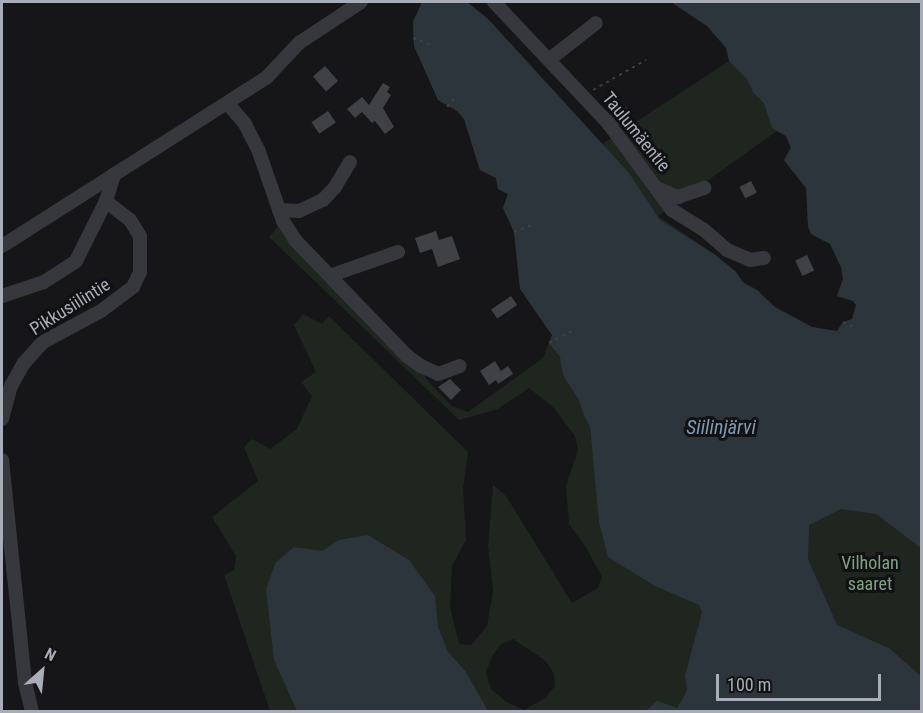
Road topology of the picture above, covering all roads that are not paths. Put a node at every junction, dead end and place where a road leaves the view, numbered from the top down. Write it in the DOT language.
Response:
graph roads {
  1 [pos="361,2"];
  2 [pos="494,2"];
  3 [pos="596,23"];
  4 [pos="550,59"];
  5 [pos="227,103"];
  6 [pos="624,114"];
  7 [pos="609,124"];
  8 [pos="350,162"];
  9 [pos="114,174"];
  10 [pos="704,188"];
  11 [pos="658,189"];
  12 [pos="106,201"];
  13 [pos="279,210"];
  14 [pos="2,246"];
  15 [pos="398,252"];
  16 [pos="764,258"];
  17 [pos="332,275"];
  18 [pos="2,296"];
  19 [pos="460,366"];
  20 [pos="2,419"];
  21 [pos="2,460"];
  22 [pos="32,711"];
  1 -- 5 [label="street"];
  2 -- 4 [label="street, Taulumäentie"];
  3 -- 4 [label="street"];
  4 -- 7 [label="street, Taulumäentie"];
  5 -- 9 [label="street"];
  5 -- 13 [label="street"];
  6 -- 7 [label="street"];
  7 -- 11 [label="street, Taulumäentie"];
  8 -- 13 [label="street"];
  9 -- 12 [label="street"];
  9 -- 14 [label="street"];
  10 -- 11 [label="street"];
  11 -- 16 [label="street, Taulumäentie"];
  12 -- 18 [label="street"];
  12 -- 20 [label="street, Pikkusiilintie"];
  13 -- 17 [label="street"];
  15 -- 17 [label="street"];
  17 -- 19 [label="street"];
  21 -- 22 [label="street"];
}
